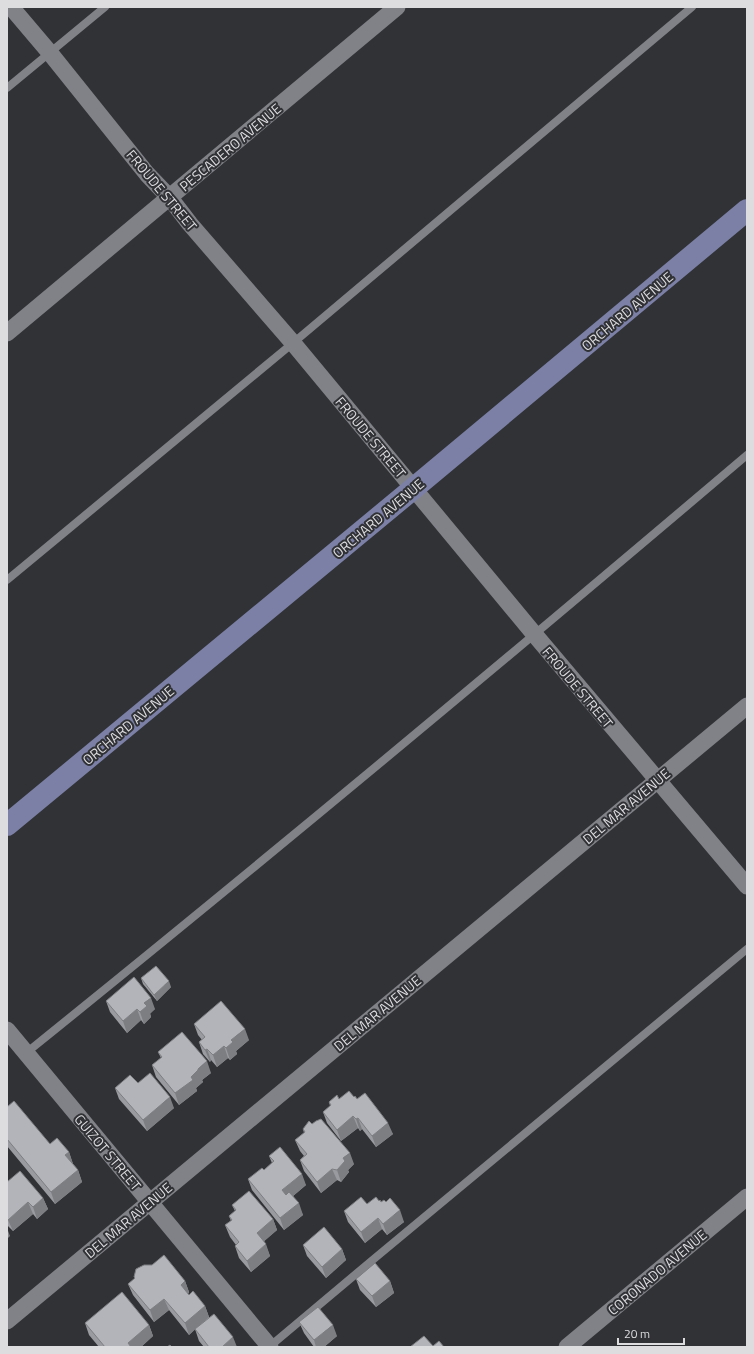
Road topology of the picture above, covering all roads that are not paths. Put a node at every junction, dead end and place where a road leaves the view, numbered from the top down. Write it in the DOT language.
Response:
graph roads {
  1 [pos="11,7"];
  2 [pos="105,7"];
  3 [pos="397,7"];
  4 [pos="692,7"];
  5 [pos="50,53"];
  6 [pos="7,88"];
  7 [pos="170,198"];
  8 [pos="747,210"];
  9 [pos="7,333"];
  10 [pos="293,342"];
  11 [pos="747,455"];
  12 [pos="414,488"];
  13 [pos="7,580"];
  14 [pos="535,635"];
  15 [pos="747,706"];
  16 [pos="657,781"];
  17 [pos="7,825"];
  18 [pos="747,886"];
  19 [pos="747,949"];
  20 [pos="7,1030"];
  21 [pos="26,1053"];
  22 [pos="747,1197"];
  23 [pos="149,1202"];
  24 [pos="7,1321"];
  25 [pos="270,1347"];
  26 [pos="567,1347"];
  1 -- 5 [label="street, FROUDE STREET"];
  2 -- 5 [label="lane"];
  3 -- 7 [label="street, PESCADERO AVENUE"];
  4 -- 10 [label="lane"];
  5 -- 6 [label="lane"];
  5 -- 7 [label="street, FROUDE STREET"];
  7 -- 9 [label="street, PESCADERO AVENUE"];
  7 -- 10 [label="street, FROUDE STREET"];
  8 -- 12 [label="street, ORCHARD AVENUE"];
  10 -- 12 [label="street, FROUDE STREET"];
  10 -- 13 [label="lane"];
  11 -- 14 [label="lane"];
  12 -- 14 [label="street, FROUDE STREET"];
  12 -- 17 [label="street, ORCHARD AVENUE"];
  14 -- 16 [label="street, FROUDE STREET"];
  14 -- 21 [label="lane"];
  15 -- 16 [label="street, DEL MAR AVENUE"];
  16 -- 18 [label="street, FROUDE STREET"];
  16 -- 23 [label="street, DEL MAR AVENUE"];
  19 -- 25 [label="lane"];
  20 -- 21 [label="street, GUIZOT STREET"];
  21 -- 23 [label="street, GUIZOT STREET"];
  22 -- 26 [label="street, CORONADO AVENUE"];
  23 -- 24 [label="street, DEL MAR AVENUE"];
  23 -- 25 [label="street, GUIZOT STREET"];
}
